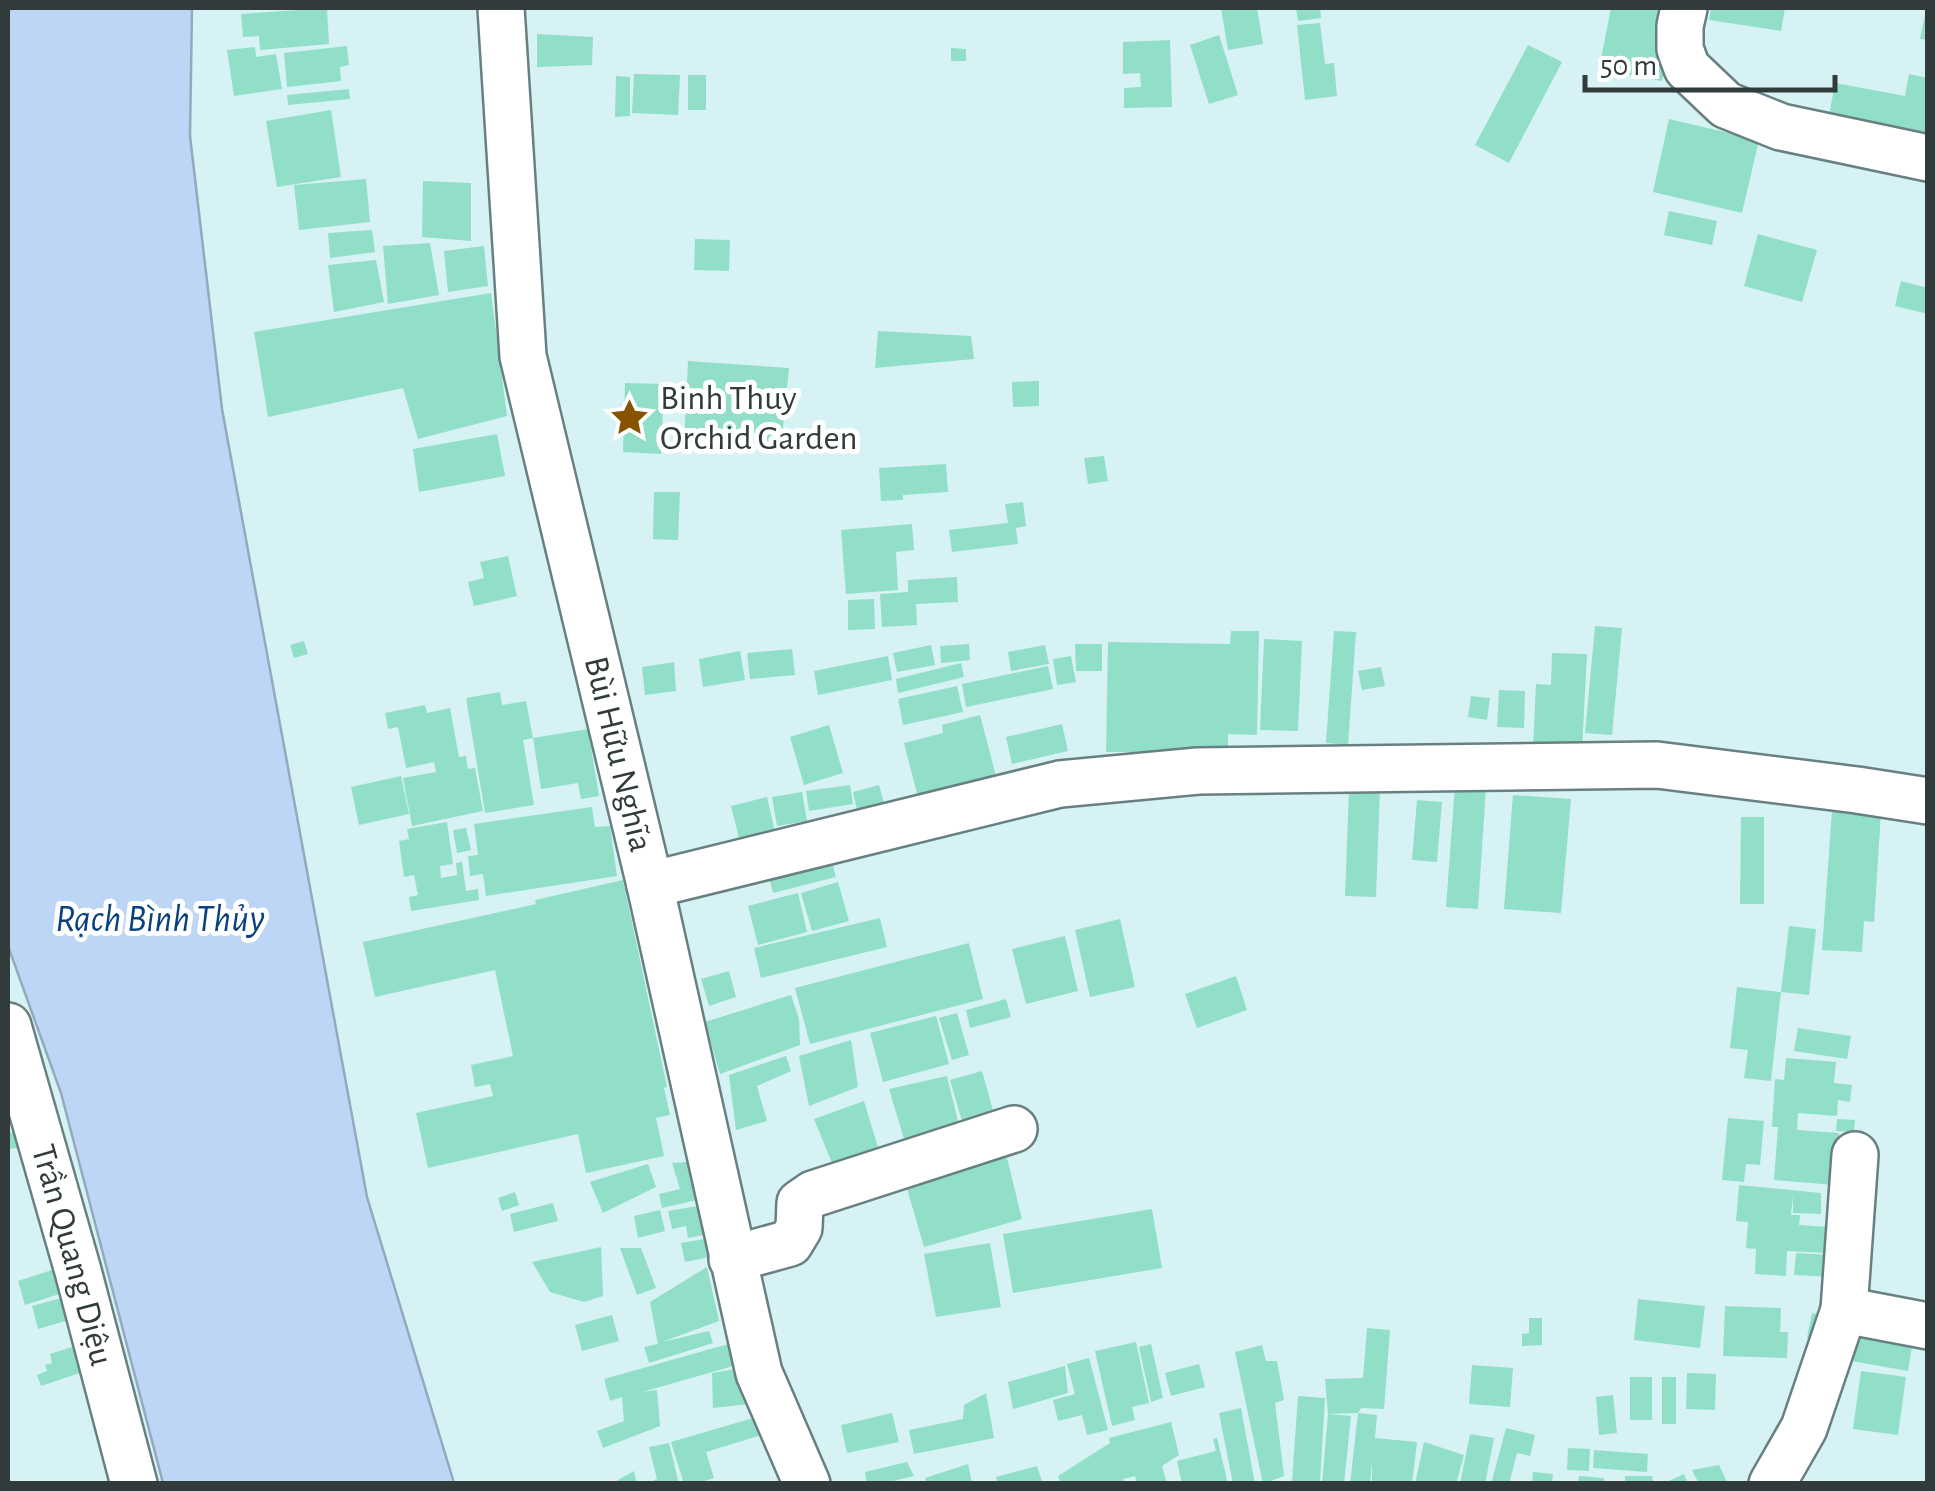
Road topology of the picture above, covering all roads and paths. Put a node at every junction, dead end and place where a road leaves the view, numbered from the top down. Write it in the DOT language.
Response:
graph roads {
  1 [pos="501,8"];
  2 [pos="1684,8"];
  3 [pos="1928,158"];
  4 [pos="1928,802"];
  5 [pos="650,885"];
  6 [pos="8,1026"];
  7 [pos="1014,1128"];
  8 [pos="1854,1155"];
  9 [pos="732,1259"];
  10 [pos="1844,1310"];
  11 [pos="1928,1326"];
  12 [pos="134,1484"];
  13 [pos="807,1484"];
  14 [pos="1772,1484"];
  1 -- 5 [label="street, Bùi Hữu Nghĩa"];
  2 -- 3 [label="street"];
  4 -- 5 [label="street"];
  5 -- 9 [label="street, Bùi Hữu Nghĩa"];
  6 -- 12 [label="street, Trần Quang Diệu"];
  7 -- 9 [label="street"];
  8 -- 10 [label="street"];
  9 -- 13 [label="street, Bùi Hữu Nghĩa"];
  10 -- 11 [label="street"];
  10 -- 14 [label="street"];
}
